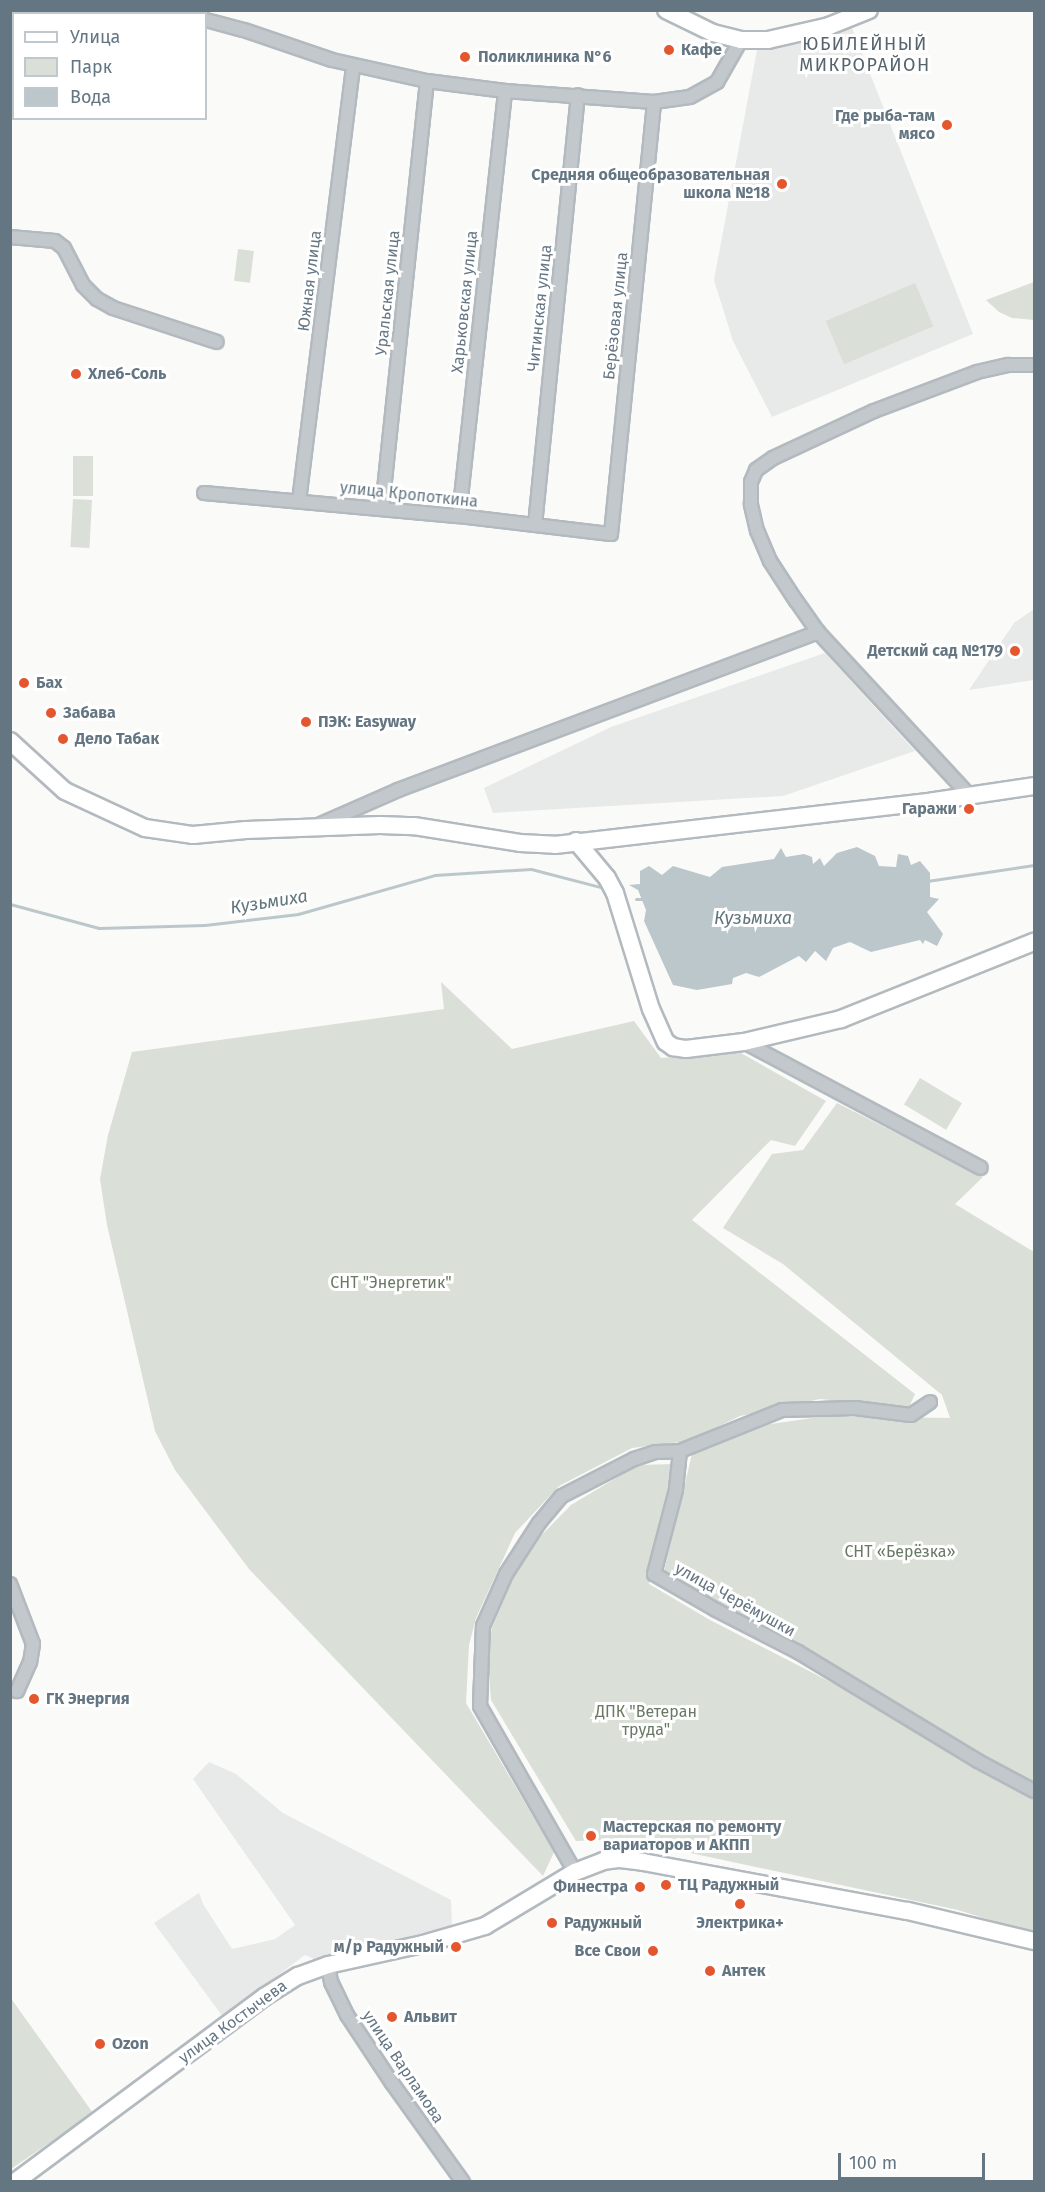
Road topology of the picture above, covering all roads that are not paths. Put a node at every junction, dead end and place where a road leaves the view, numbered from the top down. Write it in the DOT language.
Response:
graph roads {
  1 [pos="666,10"];
  2 [pos="868,10"];
  3 [pos="207,20"];
  4 [pos="741,40"];
  5 [pos="353,65"];
  6 [pos="427,81"];
  7 [pos="505,91"];
  8 [pos="578,95"];
  9 [pos="654,102"];
  10 [pos="10,237"];
  11 [pos="217,342"];
  12 [pos="1035,365"];
  13 [pos="204,493"];
  14 [pos="299,501"];
  15 [pos="382,509"];
  16 [pos="459,516"];
  17 [pos="535,525"];
  18 [pos="611,534"];
  19 [pos="818,633"];
  20 [pos="10,741"];
  21 [pos="1035,786"];
  22 [pos="969,795"];
  23 [pos="316,826"];
  24 [pos="576,841"];
  25 [pos="1035,942"];
  26 [pos="744,1042"];
  27 [pos="981,1168"];
  28 [pos="930,1402"];
  29 [pos="680,1451"];
  30 [pos="10,1584"];
  31 [pos="17,1691"];
  32 [pos="1035,1791"];
  33 [pos="575,1872"];
  34 [pos="1035,1941"];
  35 [pos="328,1965"];
  36 [pos="15,2181"];
  37 [pos="463,2181"];
  1 -- 4 [label="street"];
  2 -- 4 [label="street"];
  3 -- 5 [label="street"];
  4 -- 9 [label="street"];
  5 -- 6 [label="street"];
  5 -- 14 [label="street, Южная улица"];
  6 -- 7 [label="street"];
  6 -- 15 [label="street, Уральская улица"];
  7 -- 8 [label="street"];
  7 -- 16 [label="street, Харьковская улица"];
  8 -- 9 [label="street"];
  8 -- 17 [label="street, Читинская улица"];
  9 -- 18 [label="street, Берёзовая улица"];
  10 -- 11 [label="street"];
  12 -- 19 [label="street"];
  13 -- 14 [label="street, улица Кропоткина"];
  14 -- 15 [label="street, улица Кропоткина"];
  15 -- 16 [label="street, улица Кропоткина"];
  16 -- 17 [label="street, улица Кропоткина"];
  17 -- 18 [label="street, улица Кропоткина"];
  19 -- 22 [label="street"];
  19 -- 23 [label="street"];
  20 -- 23 [label="street"];
  21 -- 22 [label="street"];
  22 -- 24 [label="street"];
  23 -- 24 [label="street"];
  24 -- 26 [label="street"];
  25 -- 26 [label="street"];
  26 -- 27 [label="street"];
  28 -- 29 [label="street"];
  29 -- 32 [label="street, улица Черёмушки"];
  29 -- 33 [label="street"];
  30 -- 31 [label="street"];
  33 -- 34 [label="street, улица Костычева"];
  33 -- 35 [label="street, улица Костычева"];
  35 -- 36 [label="street, улица Костычева"];
  35 -- 37 [label="street, улица Варламова"];
}
